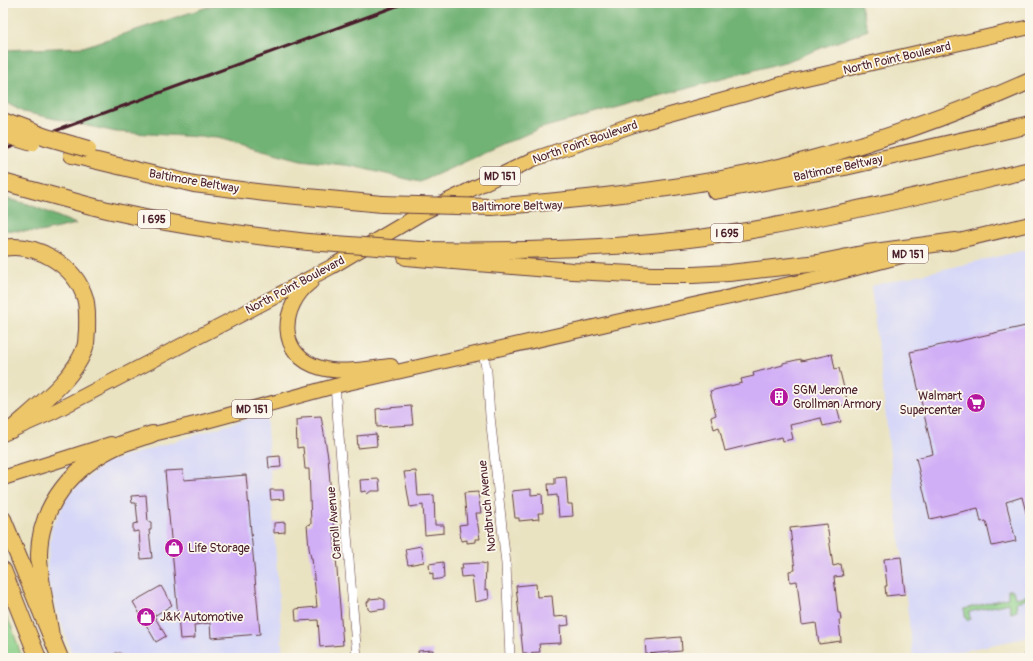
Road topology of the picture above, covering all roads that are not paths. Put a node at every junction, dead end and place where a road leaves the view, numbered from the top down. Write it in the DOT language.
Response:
graph roads {
  1 [pos="1030,27"];
  2 [pos="1030,81"];
  3 [pos="3,121"];
  4 [pos="1030,125"];
  5 [pos="3,134"];
  6 [pos="1030,170"];
  7 [pos="3,182"];
  8 [pos="265,193"];
  9 [pos="492,207"];
  10 [pos="1030,224"];
  11 [pos="956,241"];
  12 [pos="3,248"];
  13 [pos="412,253"];
  14 [pos="330,267"];
  15 [pos="483,352"];
  16 [pos="437,362"];
  17 [pos="335,386"];
  18 [pos="7,432"];
  19 [pos="152,434"];
  20 [pos="3,478"];
  21 [pos="3,519"];
  22 [pos="3,570"];
  23 [pos="3,601"];
  24 [pos="26,627"];
  25 [pos="51,636"];
  26 [pos="38,658"];
  27 [pos="60,658"];
  28 [pos="357,658"];
  29 [pos="510,658"];
  1 -- 14 [label="main road, North Point Boulevard / MD 151"];
  2 -- 9 [label="highway"];
  3 -- 8 [label="highway, bridge"];
  4 -- 9 [label="highway, Baltimore Beltway"];
  5 -- 8 [label="highway, Baltimore Beltway, bridge"];
  6 -- 13 [label="highway, I 695"];
  7 -- 13 [label="highway, I 695, bridge"];
  8 -- 9 [label="highway, Baltimore Beltway, bridge"];
  10 -- 11 [label="main road, MD 151"];
  11 -- 13 [label="highway"];
  11 -- 15 [label="main road, MD 151"];
  12 -- 18 [label="highway"];
  14 -- 16 [label="main road"];
  14 -- 18 [label="main road, North Point Boulevard / MD 151"];
  15 -- 16 [label="main road, MD 151"];
  15 -- 29 [label="street, Nordbruch Avenue"];
  16 -- 17 [label="main road, MD 151"];
  17 -- 19 [label="main road, MD 151"];
  17 -- 28 [label="street, Carroll Avenue"];
  19 -- 20 [label="main road, MD 151"];
  19 -- 25 [label="highway"];
  21 -- 25 [label="highway"];
  22 -- 24 [label="highway"];
  23 -- 24 [label="highway"];
  24 -- 26 [label="highway"];
  25 -- 27 [label="highway"];
}
